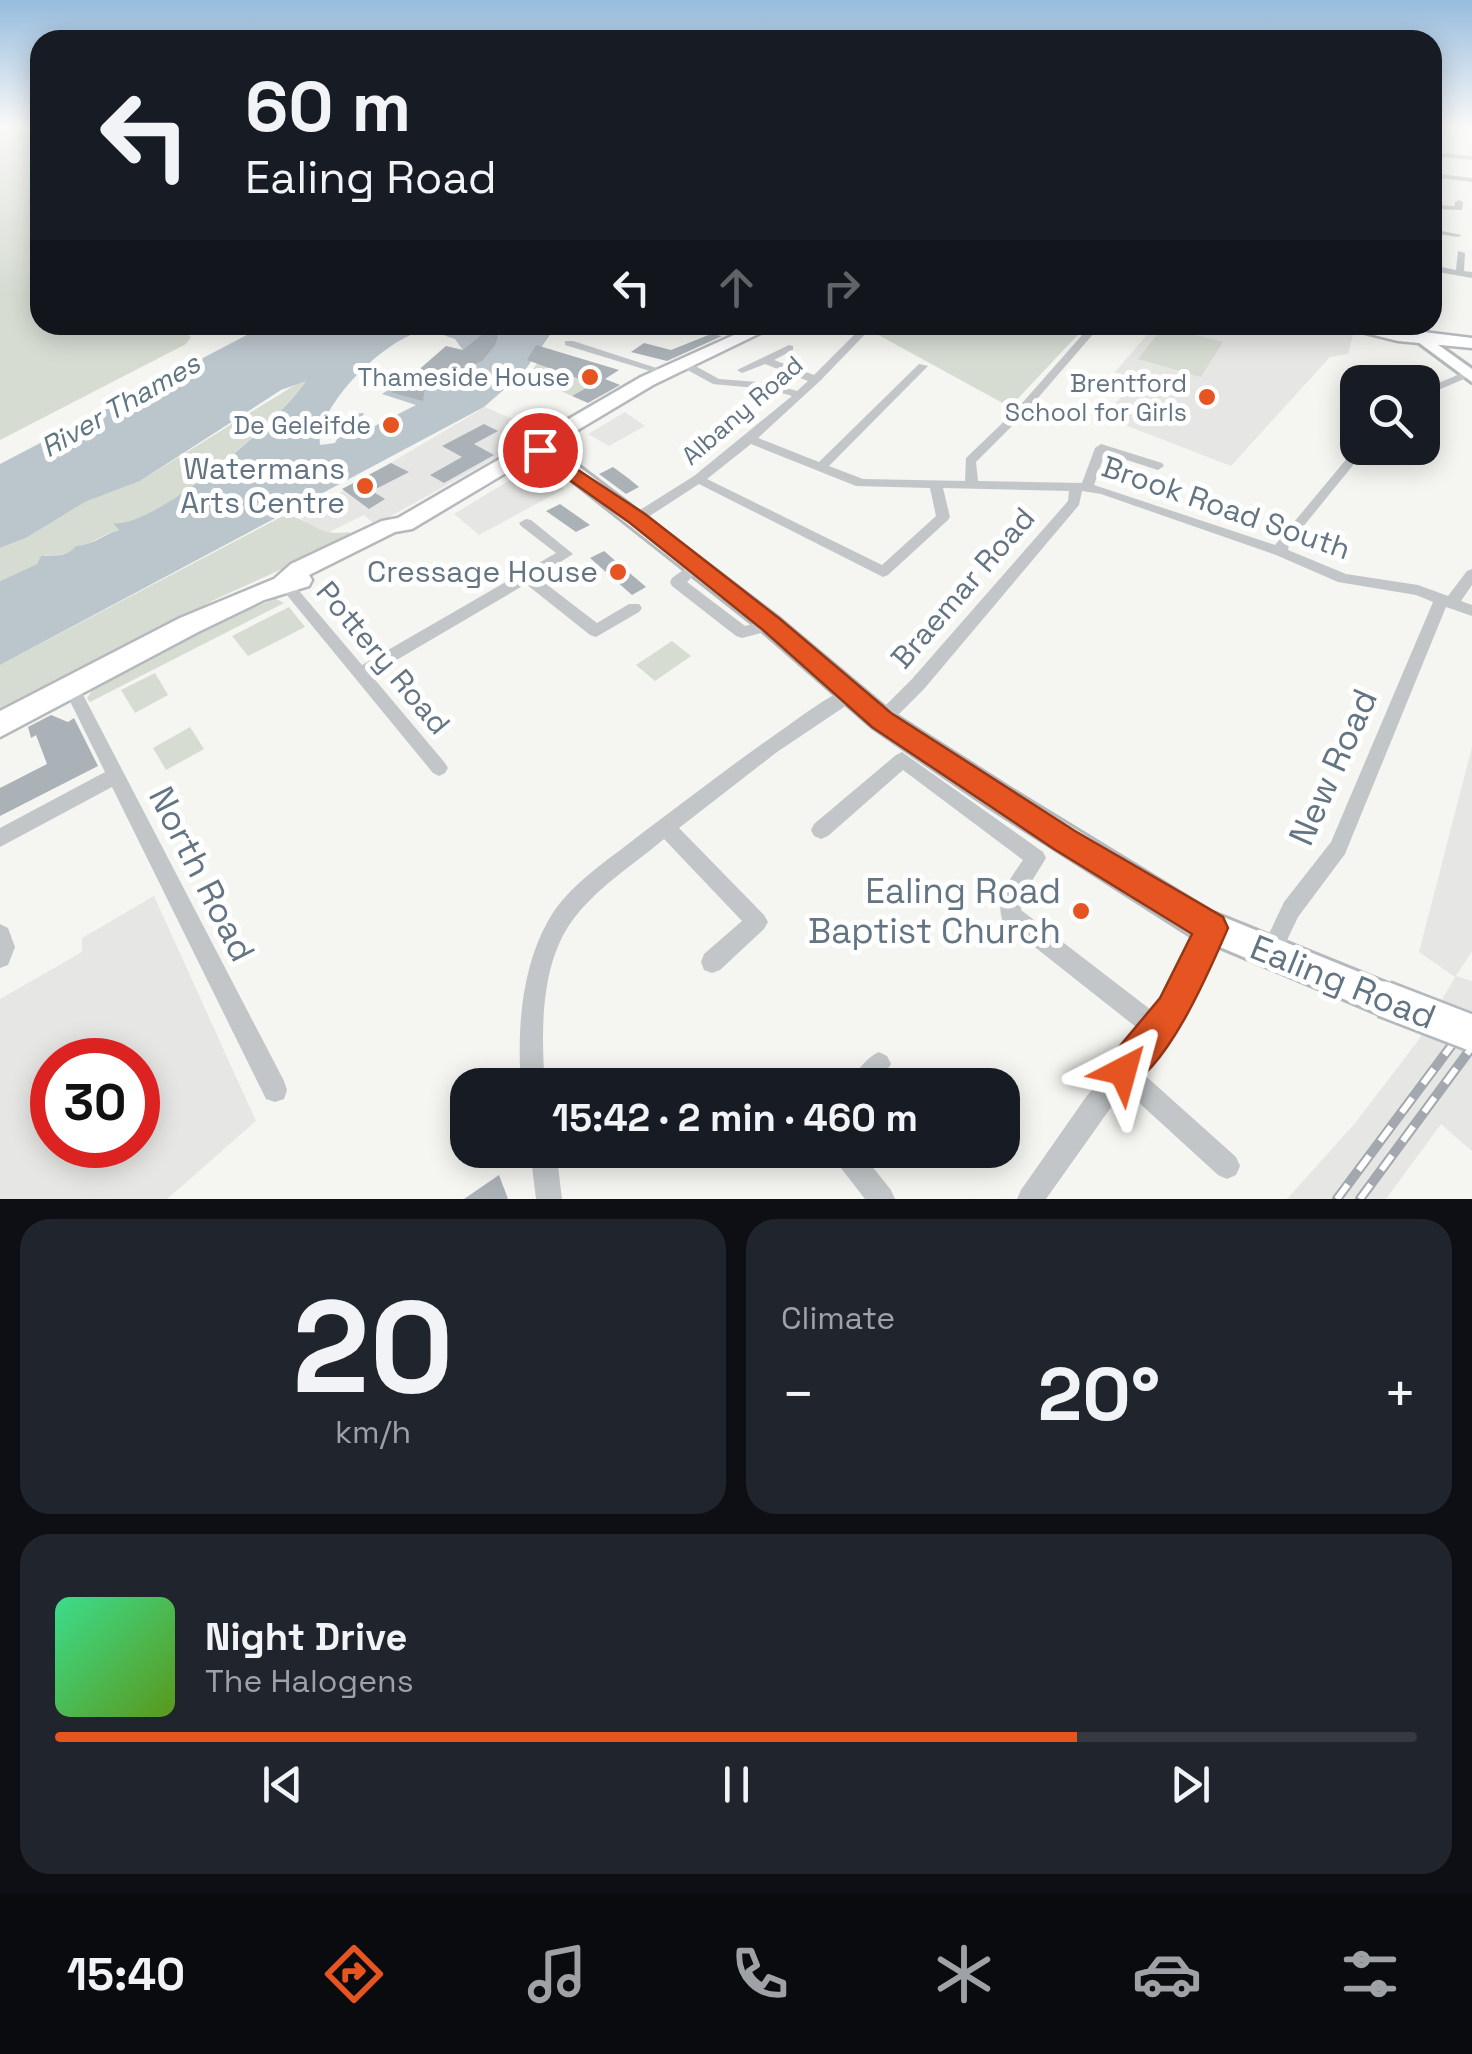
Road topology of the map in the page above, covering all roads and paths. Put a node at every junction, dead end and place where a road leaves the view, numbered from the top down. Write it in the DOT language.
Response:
graph roads {
  1 [pos="1459,202"];
  2 [pos="1442,207"];
  3 [pos="1442,233"];
  4 [pos="1458,235"];
  5 [pos="1461,253"];
  6 [pos="1442,270"];
  7 [pos="1460,273"];
  8 [pos="1472,275"];
  9 [pos="749,335"];
  10 [pos="860,335"];
  11 [pos="1087,335"];
  12 [pos="1402,335"];
  13 [pos="1424,339"];
  14 [pos="569,343"];
  15 [pos="1472,343"];
  16 [pos="788,348"];
  17 [pos="765,360"];
  18 [pos="686,365"];
  19 [pos="924,366"];
  20 [pos="742,370"];
  21 [pos="666,373"];
  22 [pos="1469,376"];
  23 [pos="813,379"];
  24 [pos="1440,387"];
  25 [pos="797,394"];
  26 [pos="748,438"];
  27 [pos="536,447"];
  28 [pos="1347,465"];
  29 [pos="1158,466"];
  30 [pos="821,467"];
  31 [pos="698,479"];
  32 [pos="936,485"];
  33 [pos="972,485"];
  34 [pos="1081,487"];
  35 [pos="638,518"];
  36 [pos="526,523"];
  37 [pos="1280,552"];
  38 [pos="1472,574"];
  39 [pos="529,578"];
  40 [pos="284,583"];
  41 [pos="1447,600"];
  42 [pos="634,608"];
  43 [pos="1472,611"];
  44 [pos="360,674"];
  45 [pos="71,687"];
  46 [pos="850,694"];
  47 [pos="882,720"];
  48 [pos="0,725"];
  49 [pos="439,768"];
  50 [pos="115,776"];
  51 [pos="665,827"];
  52 [pos="820,830"];
  53 [pos="0,838"];
  54 [pos="1212,928"];
  55 [pos="0,934"];
  56 [pos="1273,955"];
  57 [pos="0,957"];
  58 [pos="712,962"];
  59 [pos="1157,1029"];
  60 [pos="1472,1034"];
  61 [pos="879,1064"];
  62 [pos="533,1068"];
  63 [pos="876,1068"];
  64 [pos="1123,1071"];
  65 [pos="275,1090"];
  66 [pos="1227,1166"];
  67 [pos="545,1168"];
  68 [pos="857,1168"];
  69 [pos="548,1199"];
  70 [pos="882,1199"];
  71 [pos="1030,1199"];
  1 -- 2 [label="street"];
  3 -- 4 [label="street"];
  5 -- 7 [label="street"];
  6 -- 7 [label="street"];
  7 -- 8 [label="street"];
  9 -- 18 [label="main road"];
  10 -- 23 [label="street, Albany Road"];
  11 -- 33 [label="street"];
  12 -- 13 [label="main road"];
  13 -- 15 [label="main road"];
  13 -- 22 [label="main road"];
  14 -- 21 [label="street"];
  16 -- 17 [label="street"];
  17 -- 20 [label="street"];
  17 -- 23 [label="street"];
  18 -- 21 [label="main road"];
  18 -- 25 [label="street"];
  19 -- 30 [label="street"];
  21 -- 27 [label="main road"];
  22 -- 24 [label="street"];
  23 -- 25 [label="street, Albany Road"];
  25 -- 26 [label="street, Albany Road"];
  26 -- 30 [label="street, Brook Road South"];
  26 -- 31 [label="street, Albany Road"];
  27 -- 35 [label="main road, Ealing Road"];
  27 -- 40 [label="main road"];
  28 -- 37 [label="street"];
  29 -- 34 [label="street, Braemar Road"];
  30 -- 32 [label="street, Brook Road South"];
  31 -- 32 [label="street"];
  31 -- 35 [label="street, Albany Road"];
  32 -- 33 [label="street, Brook Road South"];
  33 -- 34 [label="street, Brook Road South"];
  34 -- 37 [label="street, Brook Road South"];
  34 -- 47 [label="street, Braemar Road"];
  35 -- 46 [label="main road, Ealing Road"];
  36 -- 39 [label="street"];
  37 -- 41 [label="street, Brook Road South"];
  38 -- 41 [label="street, New Road"];
  39 -- 42 [label="street"];
  39 -- 44 [label="street"];
  40 -- 44 [label="street, Pottery Road"];
  40 -- 45 [label="main road"];
  41 -- 43 [label="street, Brook Road South"];
  41 -- 56 [label="street, New Road"];
  44 -- 49 [label="street, Pottery Road"];
  45 -- 48 [label="main road"];
  45 -- 50 [label="street, North Road"];
  46 -- 47 [label="main road, Ealing Road"];
  46 -- 51 [label="street"];
  47 -- 54 [label="main road, Ealing Road"];
  50 -- 53 [label="street"];
  50 -- 65 [label="street, North Road"];
  51 -- 58 [label="street"];
  51 -- 62 [label="street"];
  52 -- 59 [label="street"];
  54 -- 56 [label="main road, Ealing Road"];
  54 -- 59 [label="street"];
  55 -- 57 [label="street"];
  56 -- 60 [label="main road, Ealing Road, bridge"];
  59 -- 64 [label="street"];
  61 -- 63 [label="street"];
  64 -- 66 [label="street"];
  64 -- 71 [label="street"];
  67 -- 69 [label="street"];
  68 -- 70 [label="street"];
}
